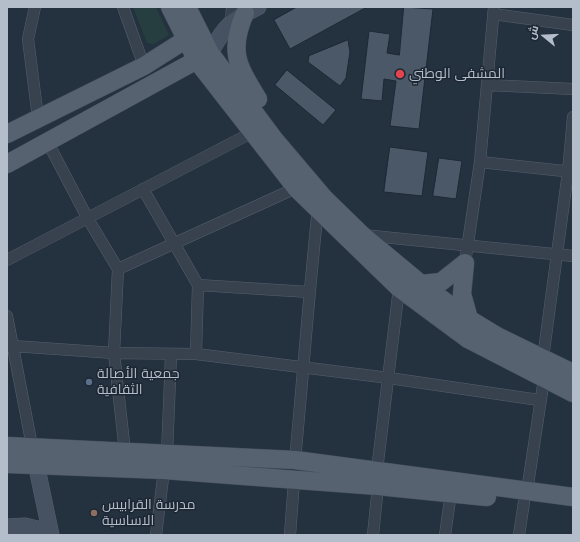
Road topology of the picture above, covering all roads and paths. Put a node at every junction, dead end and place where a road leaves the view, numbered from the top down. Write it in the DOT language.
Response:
graph roads {
  1 [pos="35,7"];
  2 [pos="122,7"];
  3 [pos="170,7"];
  4 [pos="187,7"];
  5 [pos="494,10"];
  6 [pos="238,16"];
  7 [pos="573,25"];
  8 [pos="193,35"];
  9 [pos="203,57"];
  10 [pos="144,66"];
  11 [pos="487,85"];
  12 [pos="573,89"];
  13 [pos="573,117"];
  14 [pos="38,118"];
  15 [pos="253,132"];
  16 [pos="7,134"];
  17 [pos="274,139"];
  18 [pos="47,141"];
  19 [pos="480,162"];
  20 [pos="7,164"];
  21 [pos="570,172"];
  22 [pos="296,188"];
  23 [pos="143,189"];
  24 [pos="318,208"];
  25 [pos="88,219"];
  26 [pos="362,234"];
  27 [pos="174,243"];
  28 [pos="556,254"];
  29 [pos="466,255"];
  30 [pos="573,256"];
  31 [pos="7,260"];
  32 [pos="118,269"];
  33 [pos="421,284"];
  34 [pos="198,285"];
  35 [pos="400,288"];
  36 [pos="309,292"];
  37 [pos="7,316"];
  38 [pos="469,319"];
  39 [pos="13,346"];
  40 [pos="114,353"];
  41 [pos="196,354"];
  42 [pos="171,355"];
  43 [pos="543,358"];
  44 [pos="304,366"];
  45 [pos="573,373"];
  46 [pos="389,378"];
  47 [pos="544,379"];
  48 [pos="573,393"];
  49 [pos="539,400"];
  50 [pos="7,446"];
  51 [pos="32,446"];
  52 [pos="125,452"];
  53 [pos="295,460"];
  54 [pos="165,462"];
  55 [pos="7,464"];
  56 [pos="37,465"];
  57 [pos="378,478"];
  58 [pos="294,481"];
  59 [pos="451,493"];
  60 [pos="526,496"];
  61 [pos="573,497"];
  62 [pos="573,509"];
  63 [pos="7,527"];
  64 [pos="50,533"];
  65 [pos="156,535"];
  66 [pos="290,535"];
  67 [pos="373,535"];
  68 [pos="445,535"];
  69 [pos="519,535"];
  1 -- 14 [label="street"];
  2 -- 10 [label="street"];
  3 -- 8 [label="main road"];
  4 -- 8 [label="main road"];
  5 -- 7 [label="street"];
  5 -- 11 [label="street"];
  6 -- 8 [label="main road"];
  6 -- 9 [label="main road"];
  6 -- 17 [label="main road"];
  8 -- 9 [label="main road"];
  8 -- 10 [label="main road"];
  9 -- 15 [label="main road"];
  9 -- 17 [label="main road"];
  9 -- 18 [label="main road"];
  10 -- 14 [label="main road"];
  11 -- 12 [label="street"];
  11 -- 19 [label="street"];
  13 -- 21 [label="street"];
  14 -- 16 [label="main road"];
  15 -- 22 [label="main road"];
  15 -- 23 [label="street"];
  17 -- 26 [label="main road"];
  18 -- 20 [label="main road"];
  18 -- 25 [label="street"];
  19 -- 21 [label="street"];
  19 -- 29 [label="street"];
  21 -- 28 [label="street"];
  22 -- 24 [label="main road"];
  22 -- 27 [label="street"];
  23 -- 25 [label="street"];
  23 -- 27 [label="street"];
  24 -- 35 [label="main road"];
  24 -- 36 [label="street"];
  25 -- 31 [label="street"];
  25 -- 32 [label="street"];
  26 -- 29 [label="street"];
  26 -- 33 [label="main road"];
  27 -- 32 [label="street"];
  27 -- 34 [label="street"];
  28 -- 29 [label="street"];
  28 -- 30 [label="street"];
  28 -- 43 [label="street"];
  29 -- 33 [label="main road"];
  29 -- 38 [label="main road"];
  32 -- 40 [label="street"];
  33 -- 38 [label="main road"];
  34 -- 36 [label="street"];
  34 -- 41 [label="street"];
  35 -- 46 [label="street"];
  35 -- 47 [label="main road"];
  36 -- 44 [label="street"];
  37 -- 39 [label="street"];
  38 -- 43 [label="main road"];
  39 -- 40 [label="street"];
  39 -- 51 [label="street"];
  40 -- 42 [label="street"];
  40 -- 52 [label="street"];
  41 -- 42 [label="street"];
  41 -- 44 [label="street"];
  42 -- 54 [label="street"];
  43 -- 45 [label="main road"];
  44 -- 46 [label="street"];
  44 -- 53 [label="street"];
  46 -- 49 [label="street"];
  46 -- 57 [label="street"];
  47 -- 48 [label="main road"];
  47 -- 49 [label="street"];
  49 -- 60 [label="street"];
  50 -- 51 [label="main road"];
  51 -- 52 [label="main road"];
  51 -- 56 [label="main road"];
  52 -- 54 [label="main road"];
  53 -- 54 [label="main road"];
  53 -- 57 [label="main road"];
  54 -- 56 [label="main road"];
  54 -- 58 [label="main road"];
  54 -- 65 [label="street"];
  55 -- 56 [label="main road"];
  56 -- 64 [label="main road"];
  57 -- 58 [label="main road"];
  57 -- 59 [label="main road"];
  57 -- 60 [label="main road"];
  57 -- 67 [label="street"];
  58 -- 66 [label="street"];
  59 -- 60 [label="main road"];
  59 -- 68 [label="street"];
  60 -- 61 [label="main road"];
  60 -- 62 [label="main road"];
  60 -- 69 [label="street"];
  63 -- 64 [label="main road"];
}
